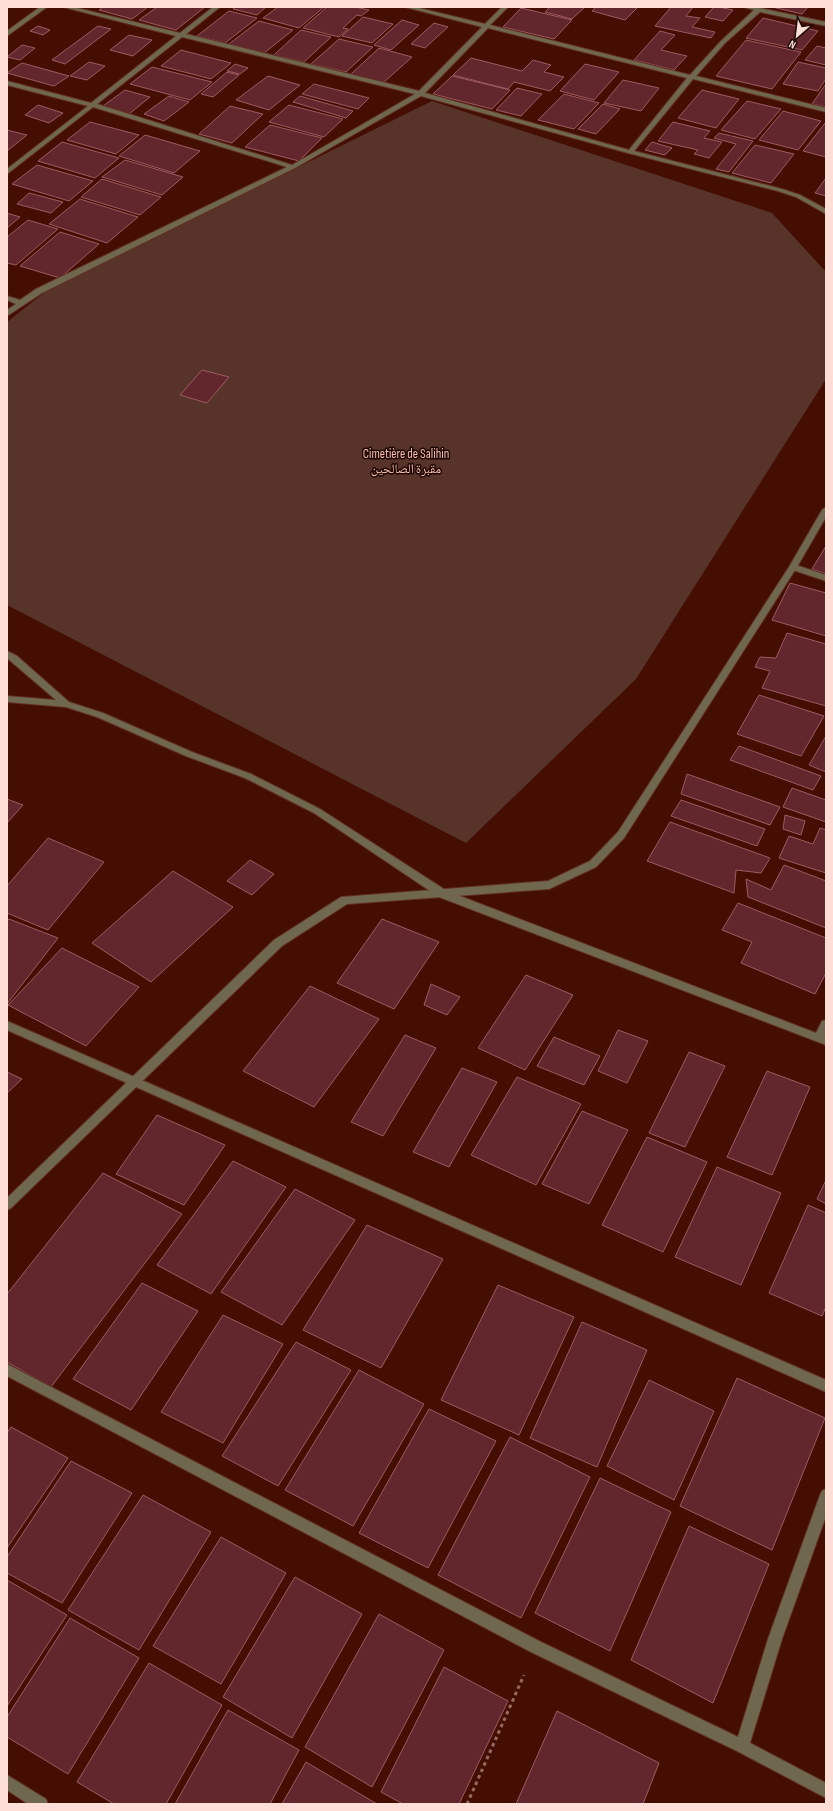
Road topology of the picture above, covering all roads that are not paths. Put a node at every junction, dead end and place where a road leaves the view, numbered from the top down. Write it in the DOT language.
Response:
graph roads {
  1 [pos="44,7"];
  2 [pos="66,7"];
  3 [pos="217,7"];
  4 [pos="408,7"];
  5 [pos="505,7"];
  6 [pos="746,7"];
  7 [pos="758,10"];
  8 [pos="826,24"];
  9 [pos="485,26"];
  10 [pos="7,34"];
  11 [pos="182,35"];
  12 [pos="692,77"];
  13 [pos="7,83"];
  14 [pos="420,94"];
  15 [pos="93,105"];
  16 [pos="826,110"];
  17 [pos="630,152"];
  18 [pos="294,167"];
  19 [pos="7,172"];
  20 [pos="826,212"];
  21 [pos="7,298"];
  22 [pos="22,303"];
  23 [pos="7,314"];
  24 [pos="826,510"];
  25 [pos="793,567"];
  26 [pos="826,578"];
  27 [pos="7,654"];
  28 [pos="7,699"];
  29 [pos="66,704"];
  30 [pos="443,894"];
  31 [pos="826,1024"];
  32 [pos="7,1025"];
  33 [pos="822,1039"];
  34 [pos="136,1082"];
  35 [pos="7,1205"];
  36 [pos="7,1370"];
  37 [pos="826,1386"];
  38 [pos="826,1495"];
  39 [pos="742,1746"];
  40 [pos="7,1782"];
  41 [pos="826,1791"];
  42 [pos="41,1804"];
  1 -- 10 [label="street"];
  2 -- 11 [label="street"];
  3 -- 11 [label="street"];
  4 -- 9 [label="street"];
  5 -- 9 [label="street"];
  6 -- 7 [label="street"];
  7 -- 8 [label="street"];
  7 -- 12 [label="street"];
  9 -- 12 [label="street"];
  9 -- 14 [label="street"];
  11 -- 14 [label="street"];
  11 -- 15 [label="street"];
  12 -- 16 [label="street"];
  12 -- 17 [label="street"];
  13 -- 15 [label="street"];
  14 -- 17 [label="street"];
  14 -- 18 [label="street"];
  15 -- 18 [label="street"];
  15 -- 19 [label="street"];
  17 -- 20 [label="street"];
  18 -- 22 [label="street"];
  21 -- 22 [label="street"];
  22 -- 23 [label="street"];
  24 -- 25 [label="street"];
  25 -- 26 [label="street"];
  25 -- 30 [label="street"];
  27 -- 29 [label="street"];
  28 -- 29 [label="street"];
  29 -- 30 [label="street"];
  30 -- 33 [label="street"];
  30 -- 34 [label="street"];
  31 -- 33 [label="street"];
  32 -- 34 [label="street"];
  34 -- 35 [label="street"];
  34 -- 37 [label="street"];
  36 -- 39 [label="street"];
  38 -- 39 [label="street"];
  39 -- 41 [label="street"];
  40 -- 42 [label="street"];
}
